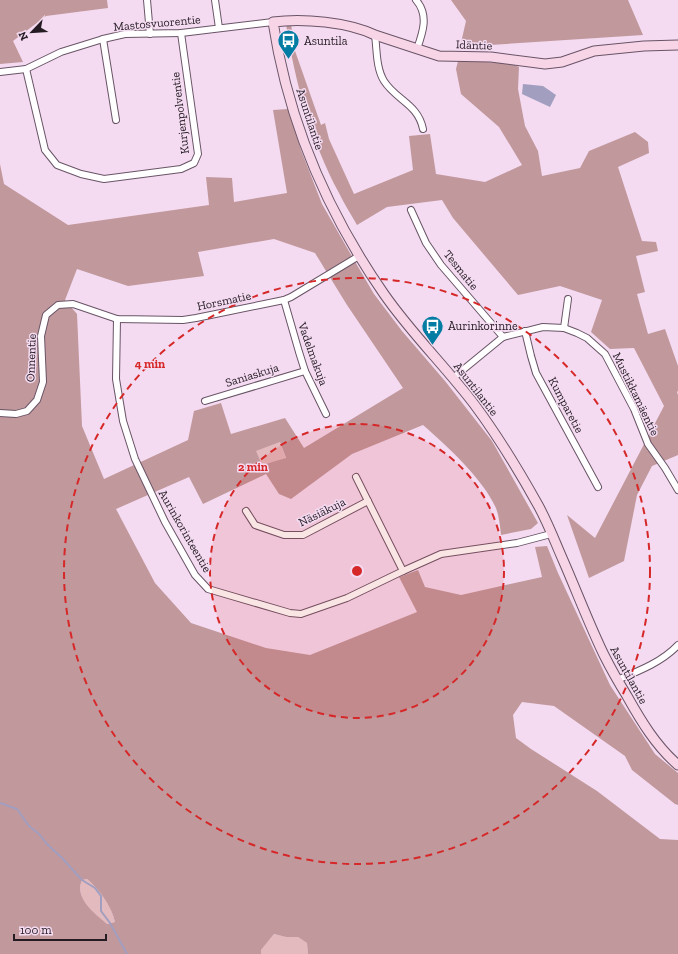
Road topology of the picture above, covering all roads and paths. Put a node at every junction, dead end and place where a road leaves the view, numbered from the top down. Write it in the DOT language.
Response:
graph roads {
  1 [pos="146,0"];
  2 [pos="215,0"];
  3 [pos="416,0"];
  4 [pos="273,22"];
  5 [pos="219,28"];
  6 [pos="181,33"];
  7 [pos="150,34"];
  8 [pos="375,35"];
  9 [pos="103,39"];
  10 [pos="678,45"];
  11 [pos="417,49"];
  12 [pos="26,69"];
  13 [pos="0,72"];
  14 [pos="116,120"];
  15 [pos="423,129"];
  16 [pos="411,210"];
  17 [pos="359,256"];
  18 [pos="568,299"];
  19 [pos="284,300"];
  20 [pos="83,307"];
  21 [pos="117,319"];
  22 [pos="564,328"];
  23 [pos="525,331"];
  24 [pos="503,338"];
  25 [pos="305,371"];
  26 [pos="453,378"];
  27 [pos="205,401"];
  28 [pos="0,413"];
  29 [pos="326,414"];
  30 [pos="356,477"];
  31 [pos="598,487"];
  32 [pos="678,490"];
  33 [pos="368,502"];
  34 [pos="246,511"];
  35 [pos="551,534"];
  36 [pos="403,571"];
  37 [pos="678,645"];
  38 [pos="618,680"];
  39 [pos="678,765"];
  1 -- 7 [label="street"];
  2 -- 5 [label="street"];
  3 -- 11 [label="street"];
  4 -- 5 [label="street, Mastosvuorentie"];
  4 -- 8 [label="street, Idäntie"];
  4 -- 17 [label="street, Asuntilantie"];
  5 -- 6 [label="street, Mastosvuorentie"];
  6 -- 7 [label="street, Mastosvuorentie"];
  6 -- 12 [label="street, Kurjenpolventie"];
  7 -- 9 [label="street, Mastosvuorentie"];
  8 -- 11 [label="street, Idäntie"];
  8 -- 15 [label="street"];
  9 -- 12 [label="street, Mastosvuorentie"];
  9 -- 14 [label="street"];
  10 -- 11 [label="street, Idäntie"];
  12 -- 13 [label="street, Mastosvuorentie"];
  16 -- 24 [label="street, Tesmatie"];
  17 -- 19 [label="street, Horsmatie"];
  17 -- 26 [label="street, Asuntilantie"];
  18 -- 22 [label="street"];
  19 -- 21 [label="street, Horsmatie"];
  19 -- 25 [label="street, Vadelmakuja"];
  20 -- 21 [label="street, Horsmatie"];
  20 -- 28 [label="street, Onnentie"];
  21 -- 36 [label="street, Aurinkorinteentie"];
  22 -- 23 [label="street, Mustikkamäentie"];
  22 -- 32 [label="street, Mustikkamäentie"];
  23 -- 24 [label="street, Mustikkamäentie"];
  23 -- 31 [label="street, Kumparetie"];
  24 -- 26 [label="street, Mustikkamäentie"];
  25 -- 27 [label="street, Saniaskuja"];
  25 -- 29 [label="street, Vadelmakuja"];
  26 -- 35 [label="street, Asuntilantie"];
  30 -- 33 [label="street"];
  33 -- 34 [label="street, Näsiäkuja"];
  33 -- 36 [label="street"];
  35 -- 36 [label="street, Aurinkorinteentie"];
  35 -- 38 [label="street, Asuntilantie"];
  37 -- 38 [label="street"];
  38 -- 39 [label="street, Asuntilantie"];
}
